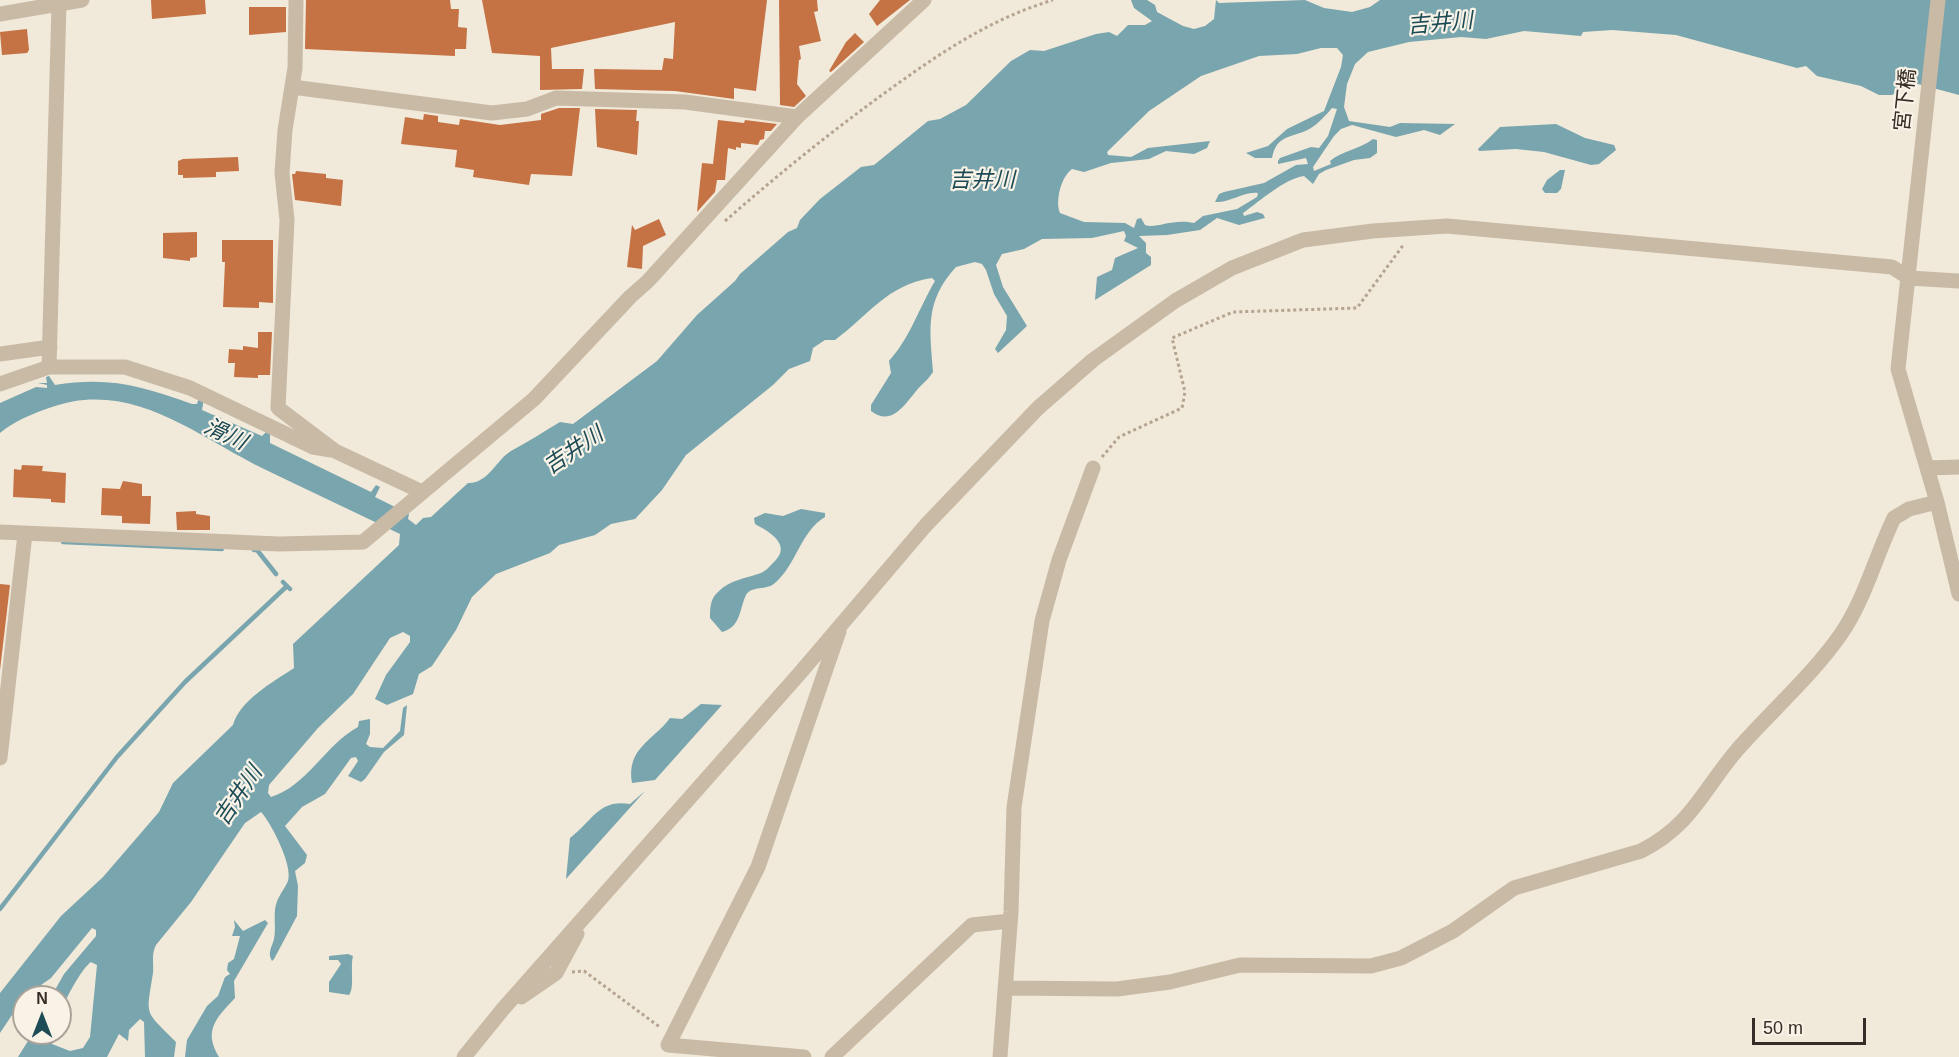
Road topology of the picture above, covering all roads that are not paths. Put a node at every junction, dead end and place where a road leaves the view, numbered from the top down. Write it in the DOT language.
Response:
graph roads {
  1 [pos="82,0"];
  2 [pos="296,0"];
  3 [pos="924,0"];
  4 [pos="1938,0"];
  5 [pos="58,4"];
  6 [pos="0,14"];
  7 [pos="292,87"];
  8 [pos="797,117"];
  9 [pos="1909,278"];
  10 [pos="1959,281"];
  11 [pos="50,347"];
  12 [pos="0,354"];
  13 [pos="49,367"];
  14 [pos="0,384"];
  15 [pos="335,451"];
  16 [pos="1959,467"];
  17 [pos="1093,468"];
  18 [pos="1927,468"];
  19 [pos="420,491"];
  20 [pos="1937,502"];
  21 [pos="0,532"];
  22 [pos="25,534"];
  23 [pos="1959,594"];
  24 [pos="842,623"];
  25 [pos="0,759"];
  26 [pos="589,910"];
  27 [pos="1010,921"];
  28 [pos="1005,988"];
  29 [pos="503,1009"];
  30 [pos="464,1057"];
  31 [pos="804,1057"];
  32 [pos="832,1057"];
  33 [pos="1000,1057"];
  1 -- 5 [label="street"];
  2 -- 7 [label="street"];
  3 -- 8 [label="street"];
  4 -- 9 [label="street, 宮下橋"];
  5 -- 6 [label="street"];
  5 -- 11 [label="street"];
  7 -- 8 [label="street"];
  7 -- 15 [label="street"];
  8 -- 19 [label="street"];
  9 -- 10 [label="street"];
  9 -- 18 [label="street, 宮下橋"];
  9 -- 24 [label="street"];
  11 -- 12 [label="street"];
  11 -- 13 [label="street"];
  13 -- 14 [label="street"];
  13 -- 15 [label="street"];
  15 -- 19 [label="street"];
  16 -- 18 [label="street"];
  17 -- 27 [label="street"];
  18 -- 20 [label="street, 宮下橋"];
  19 -- 22 [label="street"];
  20 -- 23 [label="street, 宮下橋"];
  20 -- 28 [label="street"];
  21 -- 22 [label="street"];
  22 -- 25 [label="street"];
  24 -- 26 [label="street"];
  24 -- 31 [label="street"];
  26 -- 29 [label="street"];
  26 -- 29 [label="street"];
  27 -- 28 [label="street"];
  27 -- 32 [label="street"];
  28 -- 33 [label="street"];
  29 -- 30 [label="street"];
}
